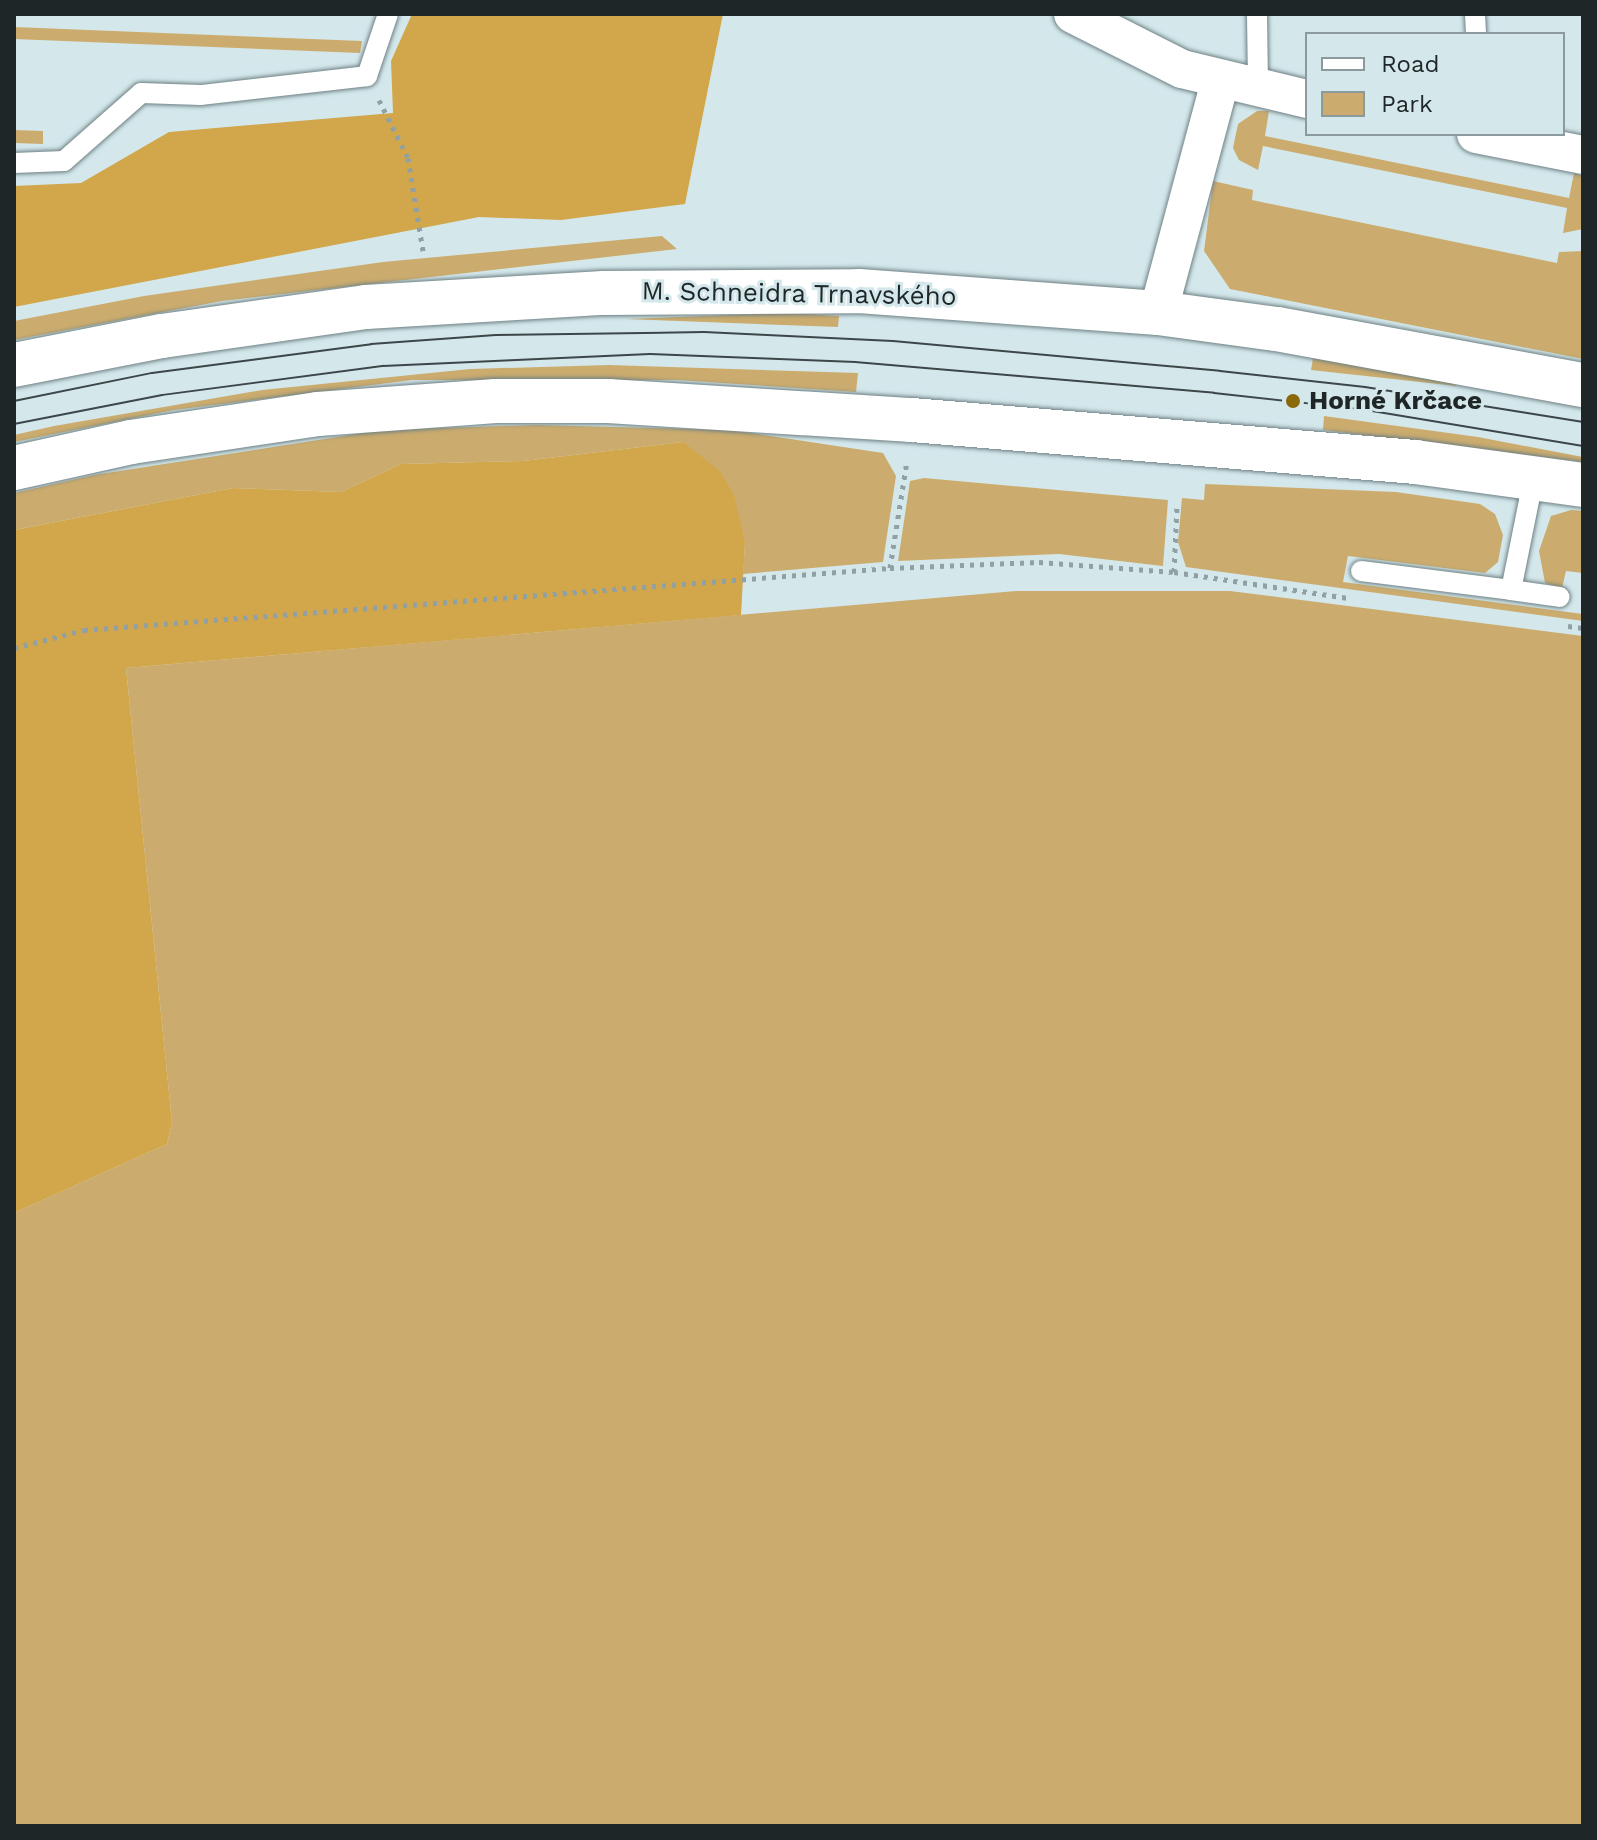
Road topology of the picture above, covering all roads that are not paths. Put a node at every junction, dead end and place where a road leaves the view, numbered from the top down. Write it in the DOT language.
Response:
graph roads {
  1 [pos="388,14"];
  2 [pos="1073,14"];
  3 [pos="1257,14"];
  4 [pos="1220,81"];
  5 [pos="1258,89"];
  6 [pos="1305,99"];
  7 [pos="1487,136"];
  8 [pos="1583,155"];
  9 [pos="14,163"];
  10 [pos="1158,313"];
  11 [pos="14,365"];
  12 [pos="1583,385"];
  13 [pos="14,468"];
  14 [pos="1534,476"];
  15 [pos="1583,485"];
  16 [pos="1361,571"];
  17 [pos="1511,590"];
  18 [pos="1560,597"];
  1 -- 9 [label="lane"];
  2 -- 4 [label="street"];
  3 -- 5 [label="lane"];
  4 -- 5 [label="street"];
  4 -- 10 [label="street"];
  5 -- 6 [label="street"];
  7 -- 8 [label="street"];
  10 -- 11 [label="main road, M. Schneidra Trnavského"];
  10 -- 12 [label="main road, M. Schneidra Trnavského"];
  13 -- 14 [label="main road"];
  14 -- 15 [label="main road"];
  14 -- 17 [label="lane"];
  16 -- 17 [label="lane"];
  17 -- 18 [label="lane"];
}
